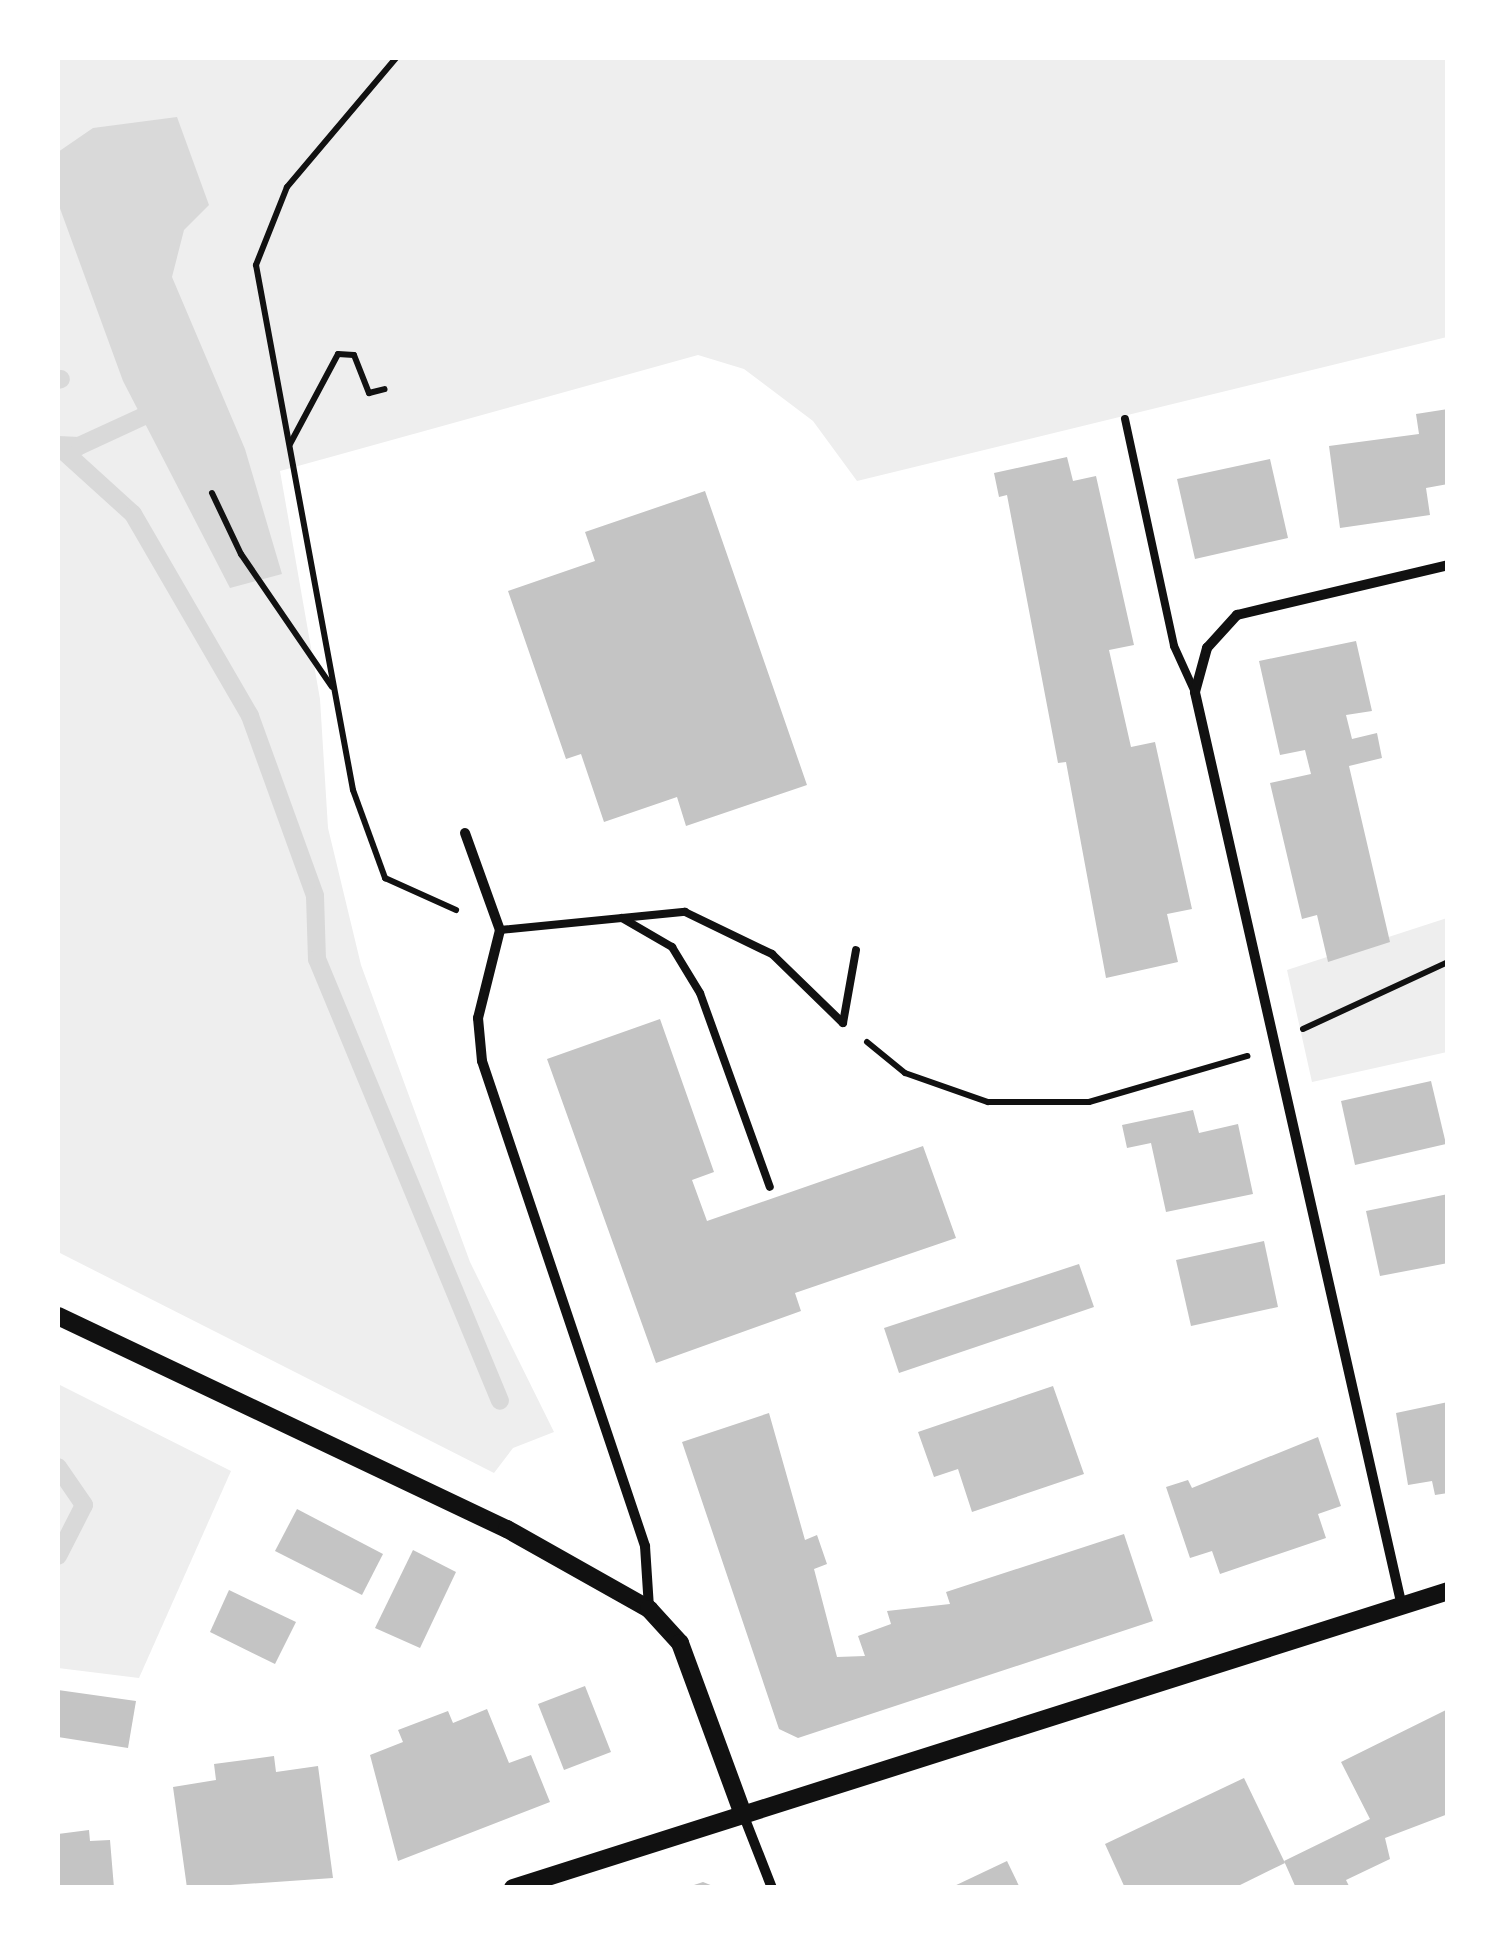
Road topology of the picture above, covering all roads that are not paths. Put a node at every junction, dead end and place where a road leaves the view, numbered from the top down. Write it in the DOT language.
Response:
graph roads {
  1 [pos="1125,419"];
  2 [pos="1448,564"];
  3 [pos="1195,692"];
  4 [pos="464,832"];
  5 [pos="622,918"];
  6 [pos="500,930"];
  7 [pos="856,950"];
  8 [pos="770,1187"];
  9 [pos="58,1316"];
  10 [pos="1448,1591"];
  11 [pos="1401,1602"];
  12 [pos="649,1609"];
  13 [pos="742,1814"];
  14 [pos="513,1888"];
  15 [pos="772,1888"];
  1 -- 3 [label="lane"];
  2 -- 3 [label="street"];
  3 -- 11 [label="street"];
  4 -- 6 [label="street"];
  5 -- 6 [label="lane"];
  5 -- 7 [label="lane"];
  5 -- 8 [label="lane"];
  6 -- 12 [label="street"];
  9 -- 12 [label="street"];
  10 -- 11 [label="street"];
  11 -- 13 [label="street"];
  12 -- 13 [label="street"];
  13 -- 14 [label="street"];
  13 -- 15 [label="street"];
}
